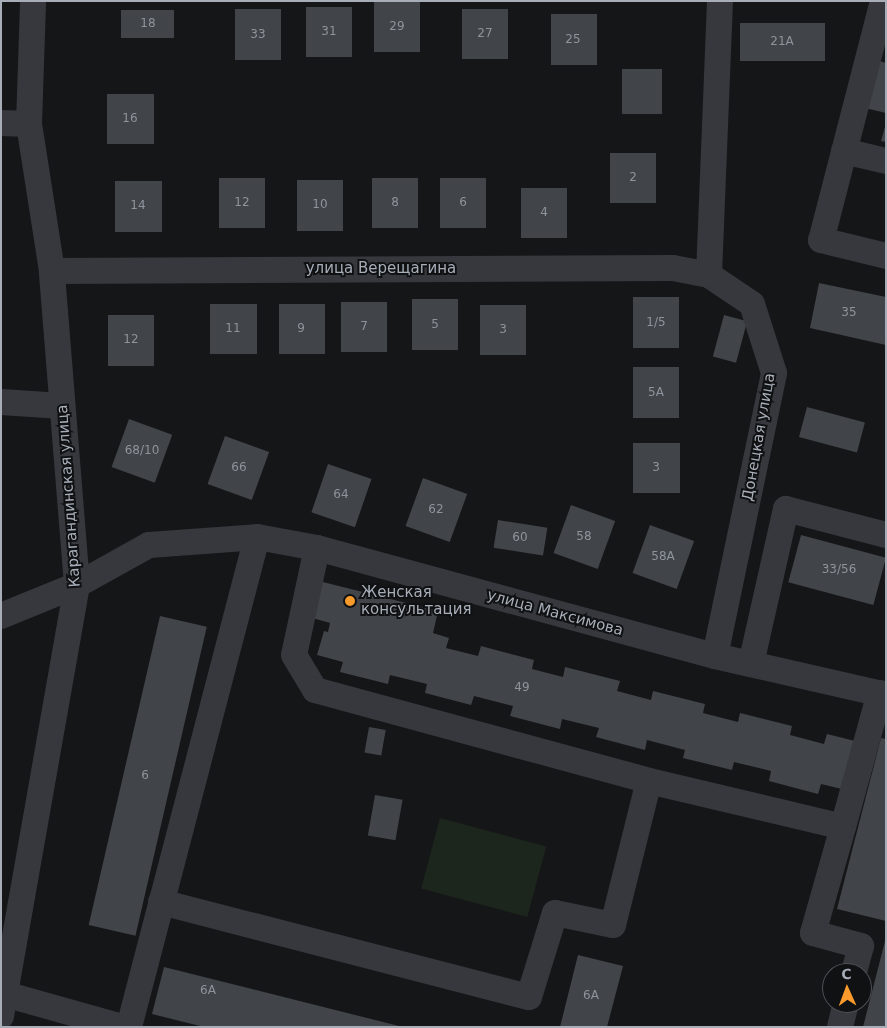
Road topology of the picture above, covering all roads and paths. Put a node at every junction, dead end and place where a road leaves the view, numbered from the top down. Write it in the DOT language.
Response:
graph roads {
  1 [pos="33,1"];
  2 [pos="720,1"];
  3 [pos="882,18"];
  4 [pos="1,123"];
  5 [pos="29,124"];
  6 [pos="844,151"];
  7 [pos="886,161"];
  8 [pos="886,256"];
  9 [pos="52,272"];
  10 [pos="709,275"];
  11 [pos="1,402"];
  12 [pos="62,406"];
  13 [pos="886,535"];
  14 [pos="257,538"];
  15 [pos="317,548"];
  16 [pos="77,586"];
  17 [pos="1,616"];
  18 [pos="715,656"];
  19 [pos="751,664"];
  20 [pos="883,694"];
  21 [pos="649,781"];
  22 [pos="843,826"];
  23 [pos="161,902"];
  24 [pos="857,963"];
  25 [pos="3,1001"];
  26 [pos="844,1013"];
  27 [pos="122,1027"];
  28 [pos="129,1027"];
  29 [pos="840,1027"];
  1 -- 5 [label="street, Карагандинская улица"];
  2 -- 10 [label="street"];
  3 -- 6 [label="street"];
  4 -- 5 [label="street"];
  5 -- 9 [label="street, Карагандинская улица"];
  6 -- 7 [label="street"];
  6 -- 8 [label="street"];
  9 -- 10 [label="street, улица Верещагина"];
  9 -- 12 [label="street, Карагандинская улица"];
  10 -- 18 [label="street, Донецкая улица"];
  11 -- 12 [label="street"];
  12 -- 16 [label="street, Карагандинская улица"];
  13 -- 19 [label="street"];
  14 -- 15 [label="street, улица Максимова"];
  14 -- 16 [label="street, улица Максимова"];
  14 -- 23 [label="street"];
  15 -- 18 [label="street, улица Максимова"];
  15 -- 21 [label="street"];
  16 -- 17 [label="street, улица Максимова"];
  16 -- 25 [label="street, Карагандинская улица"];
  18 -- 19 [label="street, улица Максимова"];
  19 -- 20 [label="street, улица Максимова"];
  20 -- 22 [label="street"];
  21 -- 22 [label="street"];
  21 -- 23 [label="street"];
  22 -- 24 [label="street"];
  23 -- 28 [label="street"];
  25 -- 27 [label="street"];
  26 -- 29 [label="street"];
}
